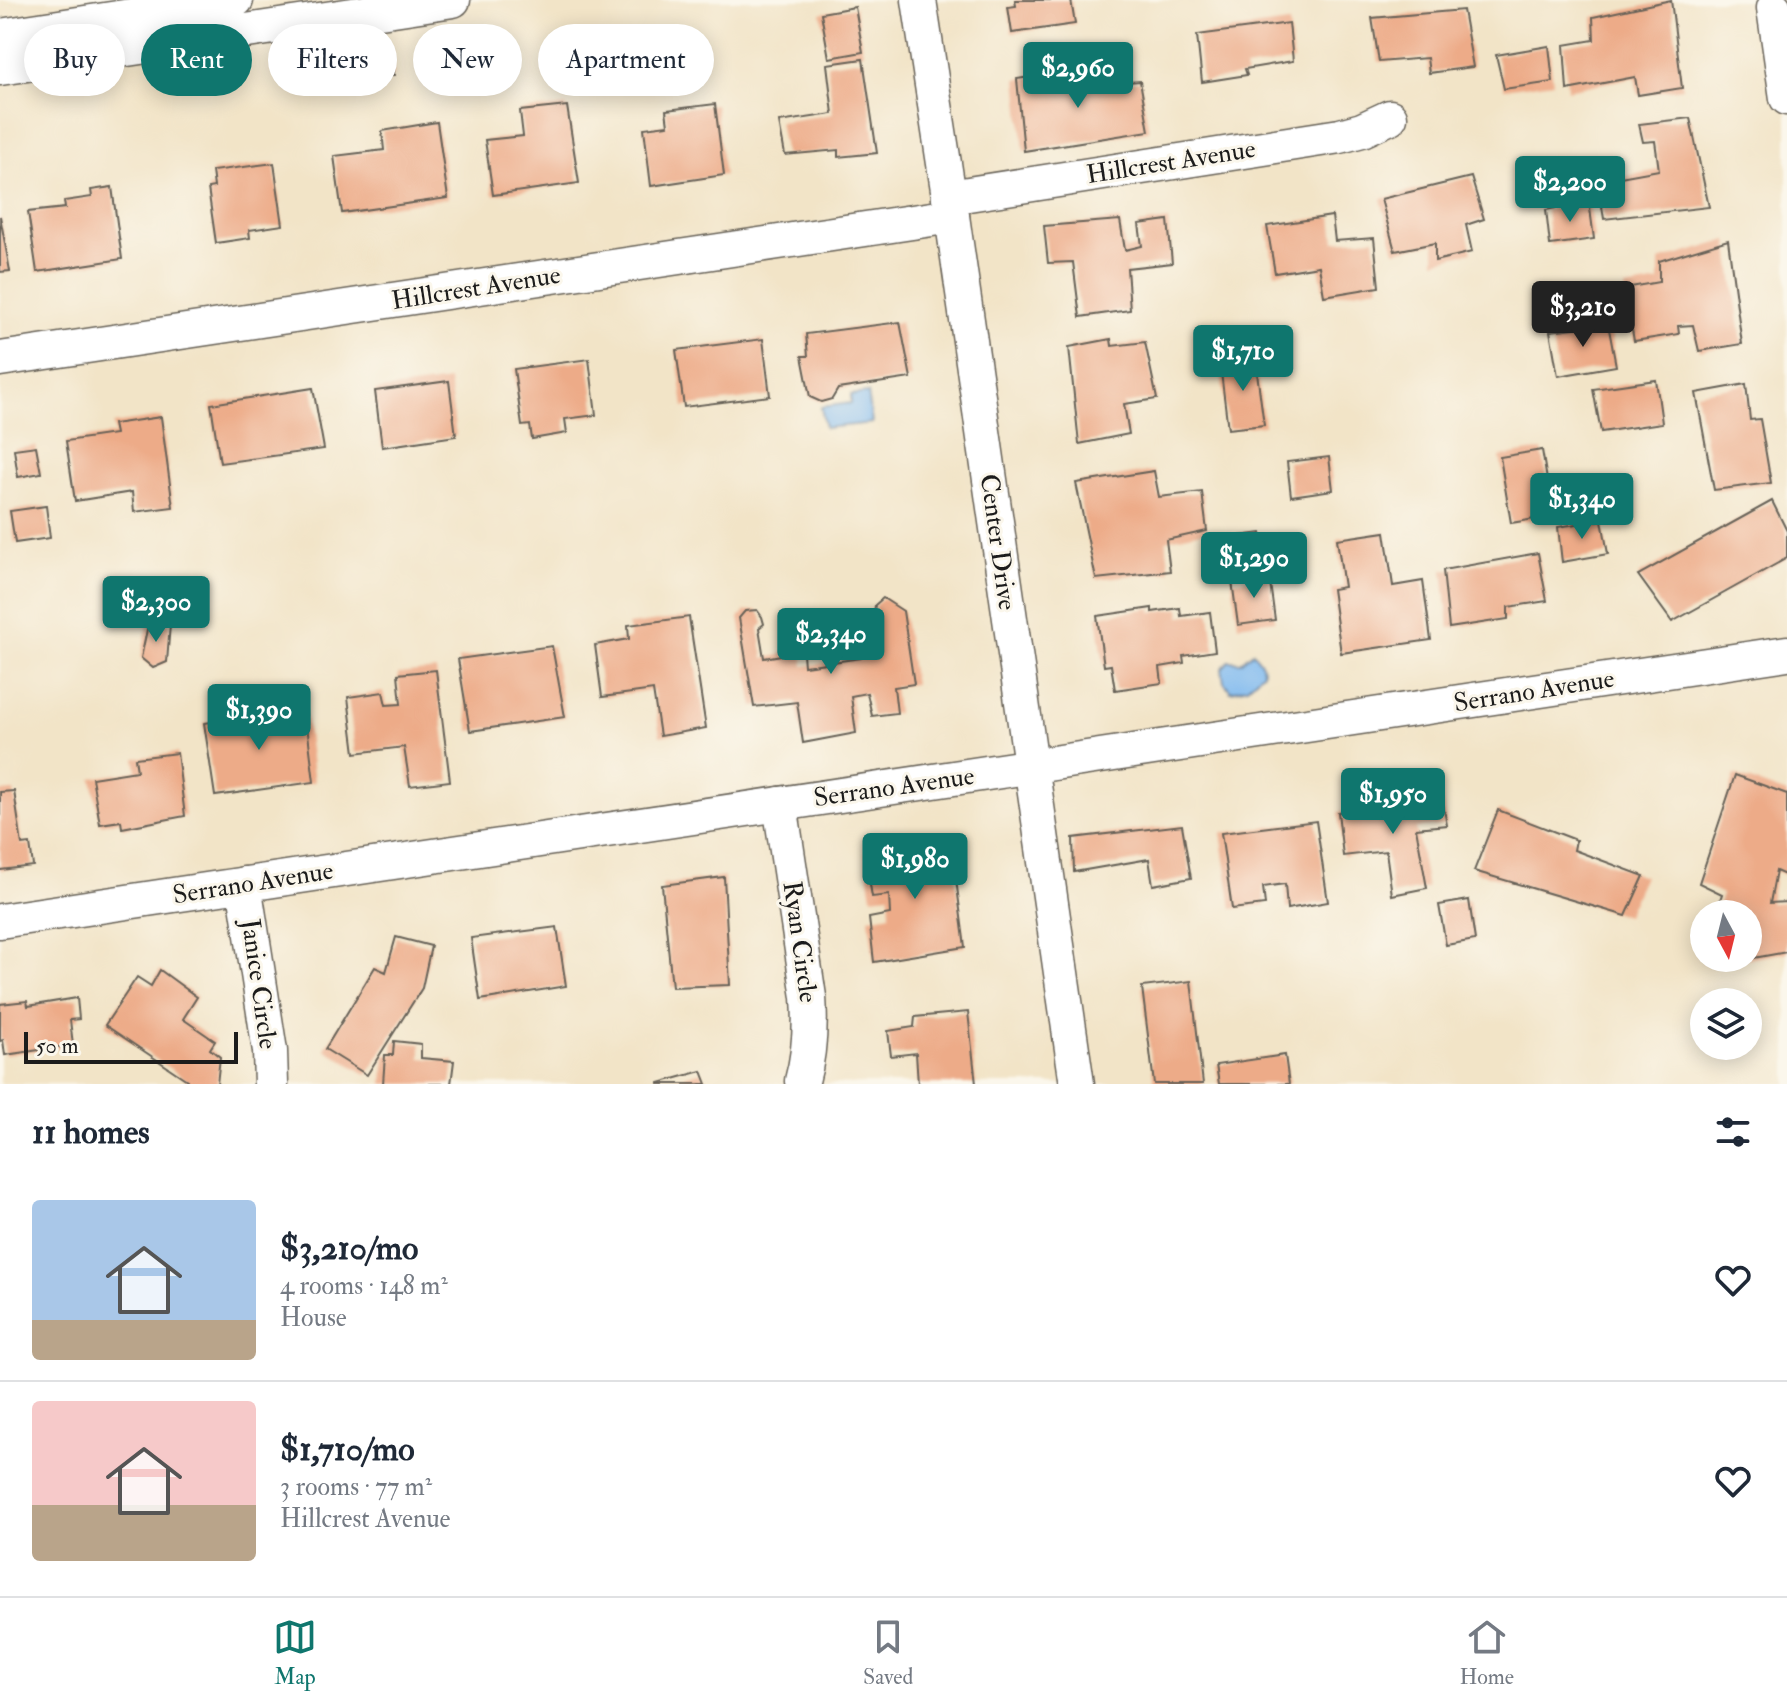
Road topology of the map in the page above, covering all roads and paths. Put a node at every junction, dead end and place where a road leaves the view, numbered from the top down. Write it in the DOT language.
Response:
graph roads {
  1 [pos="236,0"];
  2 [pos="453,0"];
  3 [pos="919,0"];
  4 [pos="1774,8"];
  5 [pos="173,24"];
  6 [pos="204,24"];
  7 [pos="141,29"];
  8 [pos="141,33"];
  9 [pos="0,36"];
  10 [pos="0,68"];
  11 [pos="1787,98"];
  12 [pos="1390,117"];
  13 [pos="951,207"];
  14 [pos="0,359"];
  15 [pos="1787,653"];
  16 [pos="1030,767"];
  17 [pos="780,804"];
  18 [pos="244,884"];
  19 [pos="0,921"];
  20 [pos="802,1081"];
  21 [pos="271,1084"];
  22 [pos="1077,1084"];
  1 -- 5 [label="street"];
  2 -- 6 [label="street"];
  3 -- 13 [label="street, Center Drive"];
  4 -- 11 [label="street"];
  7 -- 9 [label="street"];
  8 -- 10 [label="street"];
  12 -- 13 [label="street, Hillcrest Avenue"];
  13 -- 14 [label="street, Hillcrest Avenue"];
  13 -- 16 [label="street, Center Drive"];
  15 -- 16 [label="street, Serrano Avenue"];
  16 -- 17 [label="street, Serrano Avenue"];
  16 -- 22 [label="street, Center Drive"];
  17 -- 18 [label="street, Serrano Avenue"];
  17 -- 20 [label="street, Ryan Circle"];
  18 -- 19 [label="street, Serrano Avenue"];
  18 -- 21 [label="street, Janice Circle"];
}
